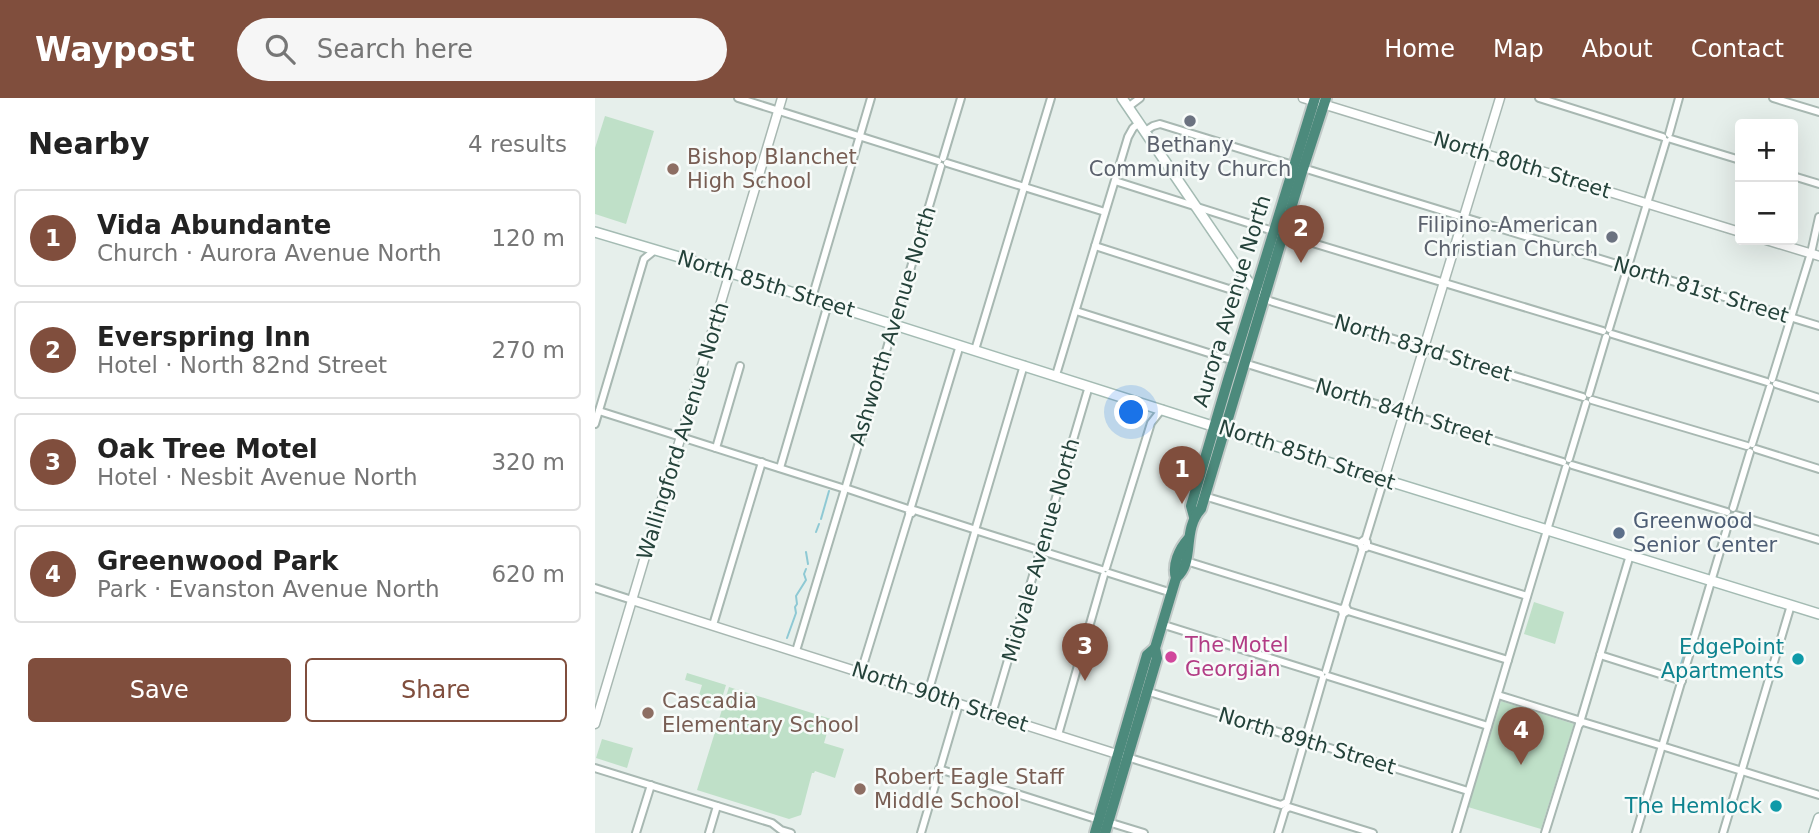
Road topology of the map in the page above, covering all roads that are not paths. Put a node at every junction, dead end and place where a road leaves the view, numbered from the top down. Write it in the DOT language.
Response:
graph roads {
  1 [pos="738,98"];
  2 [pos="782,98"];
  3 [pos="871,98"];
  4 [pos="961,98"];
  5 [pos="1051,98"];
  6 [pos="1122,98"];
  7 [pos="1140,98"];
  8 [pos="1500,98"];
  9 [pos="1539,98"];
  10 [pos="1679,98"];
  11 [pos="1773,98"];
  12 [pos="1316,100"];
  13 [pos="1128,107"];
  14 [pos="778,112"];
  15 [pos="1819,112"];
  16 [pos="1142,127"];
  17 [pos="860,136"];
  18 [pos="1667,138"];
  19 [pos="1483,153"];
  20 [pos="1735,158"];
  21 [pos="942,162"];
  22 [pos="1298,167"];
  23 [pos="1798,178"];
  24 [pos="1115,181"];
  25 [pos="1819,184"];
  26 [pos="1024,187"];
  27 [pos="1647,203"];
  28 [pos="1196,207"];
  29 [pos="1105,212"];
  30 [pos="1819,216"];
  31 [pos="1463,217"];
  32 [pos="1735,230"];
  33 [pos="595,232"];
  34 [pos="1278,232"];
  35 [pos="1782,245"];
  36 [pos="1095,246"];
  37 [pos="655,250"];
  38 [pos="1815,255"];
  39 [pos="1627,268"];
  40 [pos="730,273"];
  41 [pos="1444,283"];
  42 [pos="1256,290"];
  43 [pos="811,299"];
  44 [pos="828,304"];
  45 [pos="1076,311"];
  46 [pos="1791,318"];
  47 [pos="893,324"];
  48 [pos="1819,326"];
  49 [pos="1608,333"];
  50 [pos="960,345"];
  51 [pos="1423,349"];
  52 [pos="975,350"];
  53 [pos="1243,363"];
  54 [pos="740,366"];
  55 [pos="1024,366"];
  56 [pos="1056,376"];
  57 [pos="1771,383"];
  58 [pos="1089,386"];
  59 [pos="1819,397"];
  60 [pos="1587,399"];
  61 [pos="1163,409"];
  62 [pos="1404,412"];
  63 [pos="597,413"];
  64 [pos="595,424"];
  65 [pos="1220,427"];
  66 [pos="681,437"];
  67 [pos="716,448"];
  68 [pos="1751,448"];
  69 [pos="762,462"];
  70 [pos="1567,463"];
  71 [pos="779,468"];
  72 [pos="1819,469"];
  73 [pos="1384,480"];
  74 [pos="845,489"];
  75 [pos="1204,496"];
  76 [pos="911,509"];
  77 [pos="1731,513"];
  78 [pos="1194,517"];
  79 [pos="976,530"];
  80 [pos="1547,530"];
  81 [pos="1188,539"];
  82 [pos="1819,540"];
  83 [pos="1364,544"];
  84 [pos="1040,551"];
  85 [pos="1630,555"];
  86 [pos="1186,561"];
  87 [pos="1105,572"];
  88 [pos="1176,578"];
  89 [pos="1711,581"];
  90 [pos="595,588"];
  91 [pos="1172,593"];
  92 [pos="1527,596"];
  93 [pos="632,600"];
  94 [pos="1791,605"];
  95 [pos="1344,610"];
  96 [pos="1819,614"];
  97 [pos="1161,624"];
  98 [pos="713,625"];
  99 [pos="1154,648"];
  100 [pos="796,651"];
  101 [pos="1600,655"];
  102 [pos="1508,660"];
  103 [pos="861,672"];
  104 [pos="1324,675"];
  105 [pos="1682,681"];
  106 [pos="1146,691"];
  107 [pos="928,694"];
  108 [pos="1498,695"];
  109 [pos="959,704"];
  110 [pos="992,714"];
  111 [pos="1580,721"];
  112 [pos="595,723"];
  113 [pos="1488,726"];
  114 [pos="1058,735"];
  115 [pos="1304,741"];
  116 [pos="1662,746"];
  117 [pos="1122,756"];
  118 [pos="595,768"];
  119 [pos="939,769"];
  120 [pos="1742,771"];
  121 [pos="651,785"];
  122 [pos="1468,791"];
  123 [pos="1819,795"];
  124 [pos="717,806"];
  125 [pos="1286,806"];
  126 [pos="1819,818"];
  127 [pos="1104,825"];
  128 [pos="774,830"];
  129 [pos="636,833"];
  130 [pos="709,833"];
  131 [pos="791,833"];
  132 [pos="921,833"];
  133 [pos="1095,833"];
  134 [pos="1144,833"];
  135 [pos="1278,833"];
  136 [pos="1373,833"];
  137 [pos="1456,833"];
  138 [pos="1545,833"];
  139 [pos="1636,833"];
  140 [pos="1723,833"];
  141 [pos="1814,833"];
  1 -- 14 [label="street"];
  2 -- 14 [label="street, Wallingford Avenue North"];
  3 -- 17 [label="street"];
  4 -- 21 [label="street, Ashworth Avenue North"];
  5 -- 26 [label="street"];
  6 -- 13 [label="main road"];
  7 -- 13 [label="street"];
  8 -- 19 [label="street"];
  9 -- 18 [label="street"];
  10 -- 18 [label="street"];
  11 -- 15 [label="street"];
  12 -- 19 [label="street, North 80th Street"];
  12 -- 22 [label="highway, Aurora Avenue North"];
  13 -- 16 [label="main road"];
  14 -- 17 [label="street"];
  14 -- 40 [label="street, Wallingford Avenue North"];
  16 -- 22 [label="street, North 81st Street"];
  16 -- 24 [label="street"];
  16 -- 28 [label="main road"];
  17 -- 21 [label="street"];
  17 -- 43 [label="street"];
  18 -- 20 [label="street"];
  18 -- 27 [label="street"];
  19 -- 27 [label="street, North 80th Street"];
  19 -- 31 [label="street"];
  21 -- 26 [label="street"];
  21 -- 47 [label="street, Ashworth Avenue North"];
  22 -- 31 [label="street, North 81st Street"];
  22 -- 34 [label="highway, Aurora Avenue North"];
  23 -- 25 [label="street"];
  24 -- 28 [label="street"];
  24 -- 29 [label="street"];
  26 -- 29 [label="street"];
  26 -- 52 [label="street"];
  27 -- 32 [label="street, North 80th Street"];
  27 -- 39 [label="street"];
  28 -- 34 [label="street"];
  28 -- 42 [label="main road"];
  29 -- 36 [label="street"];
  30 -- 38 [label="street"];
  31 -- 39 [label="street, North 81st Street"];
  31 -- 41 [label="street"];
  33 -- 37 [label="main road, North 85th Street"];
  34 -- 41 [label="street"];
  34 -- 42 [label="highway, Aurora Avenue North"];
  35 -- 38 [label="street"];
  36 -- 42 [label="street"];
  36 -- 45 [label="street"];
  37 -- 40 [label="main road, North 85th Street"];
  37 -- 63 [label="street"];
  38 -- 46 [label="street"];
  39 -- 46 [label="street, North 81st Street"];
  39 -- 49 [label="street"];
  40 -- 43 [label="main road, North 85th Street"];
  40 -- 66 [label="street, Wallingford Avenue North"];
  41 -- 49 [label="street"];
  41 -- 51 [label="street"];
  42 -- 51 [label="street, North 83rd Street"];
  42 -- 53 [label="highway, Aurora Avenue North"];
  43 -- 44 [label="main road, North 85th Street"];
  44 -- 47 [label="main road, North 85th Street"];
  44 -- 71 [label="street"];
  45 -- 53 [label="street, North 84th Street"];
  45 -- 56 [label="street"];
  46 -- 48 [label="street, North 81st Street"];
  46 -- 57 [label="street"];
  47 -- 50 [label="main road, North 85th Street"];
  47 -- 74 [label="street, Ashworth Avenue North"];
  49 -- 57 [label="street"];
  49 -- 60 [label="street"];
  50 -- 52 [label="main road, North 85th Street"];
  50 -- 76 [label="street"];
  51 -- 60 [label="street, North 83rd Street"];
  51 -- 62 [label="street"];
  52 -- 55 [label="main road, North 85th Street"];
  53 -- 62 [label="street, North 84th Street"];
  53 -- 65 [label="highway, Aurora Avenue North"];
  54 -- 67 [label="street"];
  55 -- 56 [label="main road, North 85th Street"];
  55 -- 79 [label="street"];
  56 -- 58 [label="main road, North 85th Street"];
  57 -- 59 [label="street"];
  57 -- 68 [label="street"];
  58 -- 61 [label="main road, North 85th Street"];
  58 -- 84 [label="street, Midvale Avenue North"];
  60 -- 68 [label="street, North 83rd Street"];
  60 -- 70 [label="street"];
  61 -- 65 [label="main road, North 85th Street"];
  61 -- 87 [label="street"];
  62 -- 70 [label="street, North 84th Street"];
  62 -- 73 [label="street"];
  63 -- 64 [label="street"];
  63 -- 66 [label="street"];
  65 -- 73 [label="main road, North 85th Street"];
  65 -- 75 [label="highway, Aurora Avenue North"];
  65 -- 78 [label="highway, Aurora Avenue North"];
  66 -- 67 [label="street"];
  66 -- 93 [label="street, Wallingford Avenue North"];
  67 -- 69 [label="street"];
  68 -- 72 [label="street, North 83rd Street"];
  68 -- 77 [label="street"];
  69 -- 71 [label="street"];
  69 -- 98 [label="street"];
  70 -- 77 [label="street, North 84th Street"];
  70 -- 80 [label="street"];
  71 -- 74 [label="street"];
  73 -- 80 [label="main road, North 85th Street"];
  73 -- 83 [label="street"];
  74 -- 76 [label="street"];
  74 -- 100 [label="street, Ashworth Avenue North"];
  75 -- 78 [label="highway, Aurora Avenue North"];
  75 -- 83 [label="street"];
  76 -- 79 [label="street"];
  76 -- 103 [label="street"];
  77 -- 82 [label="street, North 84th Street"];
  77 -- 89 [label="street"];
  78 -- 81 [label="highway, Aurora Avenue North"];
  79 -- 84 [label="street"];
  79 -- 107 [label="street"];
  80 -- 85 [label="main road, North 85th Street"];
  80 -- 92 [label="street"];
  81 -- 86 [label="highway, Aurora Avenue North"];
  81 -- 88 [label="highway, Aurora Avenue North"];
  83 -- 92 [label="street"];
  83 -- 95 [label="street"];
  84 -- 87 [label="street"];
  84 -- 110 [label="street, Midvale Avenue North"];
  85 -- 89 [label="main road, North 85th Street"];
  85 -- 101 [label="street"];
  86 -- 88 [label="highway, Aurora Avenue North"];
  86 -- 95 [label="street"];
  87 -- 91 [label="street"];
  87 -- 114 [label="street"];
  88 -- 91 [label="highway, Aurora Avenue North"];
  89 -- 94 [label="main road, North 85th Street"];
  89 -- 105 [label="street"];
  90 -- 93 [label="street, North 90th Street"];
  91 -- 97 [label="highway, Aurora Avenue North"];
  92 -- 102 [label="street"];
  93 -- 98 [label="street, North 90th Street"];
  93 -- 112 [label="street, Wallingford Avenue North"];
  94 -- 96 [label="main road, North 85th Street"];
  94 -- 120 [label="street"];
  95 -- 102 [label="street"];
  95 -- 104 [label="street"];
  97 -- 99 [label="highway, Aurora Avenue North"];
  97 -- 104 [label="street"];
  98 -- 100 [label="street, North 90th Street"];
  99 -- 106 [label="highway, Aurora Avenue North"];
  99 -- 117 [label="highway, Aurora Avenue North"];
  100 -- 103 [label="street, North 90th Street"];
  101 -- 105 [label="street"];
  101 -- 111 [label="street"];
  102 -- 108 [label="street"];
  103 -- 107 [label="street, North 90th Street"];
  104 -- 113 [label="street"];
  104 -- 115 [label="street"];
  105 -- 116 [label="street"];
  106 -- 115 [label="street, North 89th Street"];
  106 -- 117 [label="highway, Aurora Avenue North"];
  107 -- 109 [label="street, North 90th Street"];
  108 -- 111 [label="street"];
  108 -- 113 [label="street"];
  109 -- 110 [label="street, North 90th Street"];
  109 -- 119 [label="street"];
  110 -- 114 [label="street, North 90th Street"];
  111 -- 116 [label="street"];
  111 -- 138 [label="street"];
  113 -- 122 [label="street"];
  114 -- 117 [label="street, North 90th Street"];
  115 -- 122 [label="street, North 89th Street"];
  115 -- 125 [label="street"];
  116 -- 120 [label="street"];
  116 -- 139 [label="street"];
  117 -- 125 [label="street, North 90th Street"];
  117 -- 127 [label="highway, Aurora Avenue North"];
  118 -- 121 [label="street"];
  119 -- 127 [label="street"];
  119 -- 132 [label="street"];
  120 -- 123 [label="street"];
  120 -- 140 [label="street"];
  121 -- 124 [label="street"];
  121 -- 129 [label="street"];
  122 -- 137 [label="street"];
  124 -- 128 [label="street"];
  124 -- 130 [label="street"];
  125 -- 135 [label="street"];
  125 -- 136 [label="street, North 90th Street"];
  126 -- 141 [label="main road"];
  127 -- 133 [label="highway, Aurora Avenue North"];
  127 -- 134 [label="street"];
  128 -- 131 [label="street"];
}
